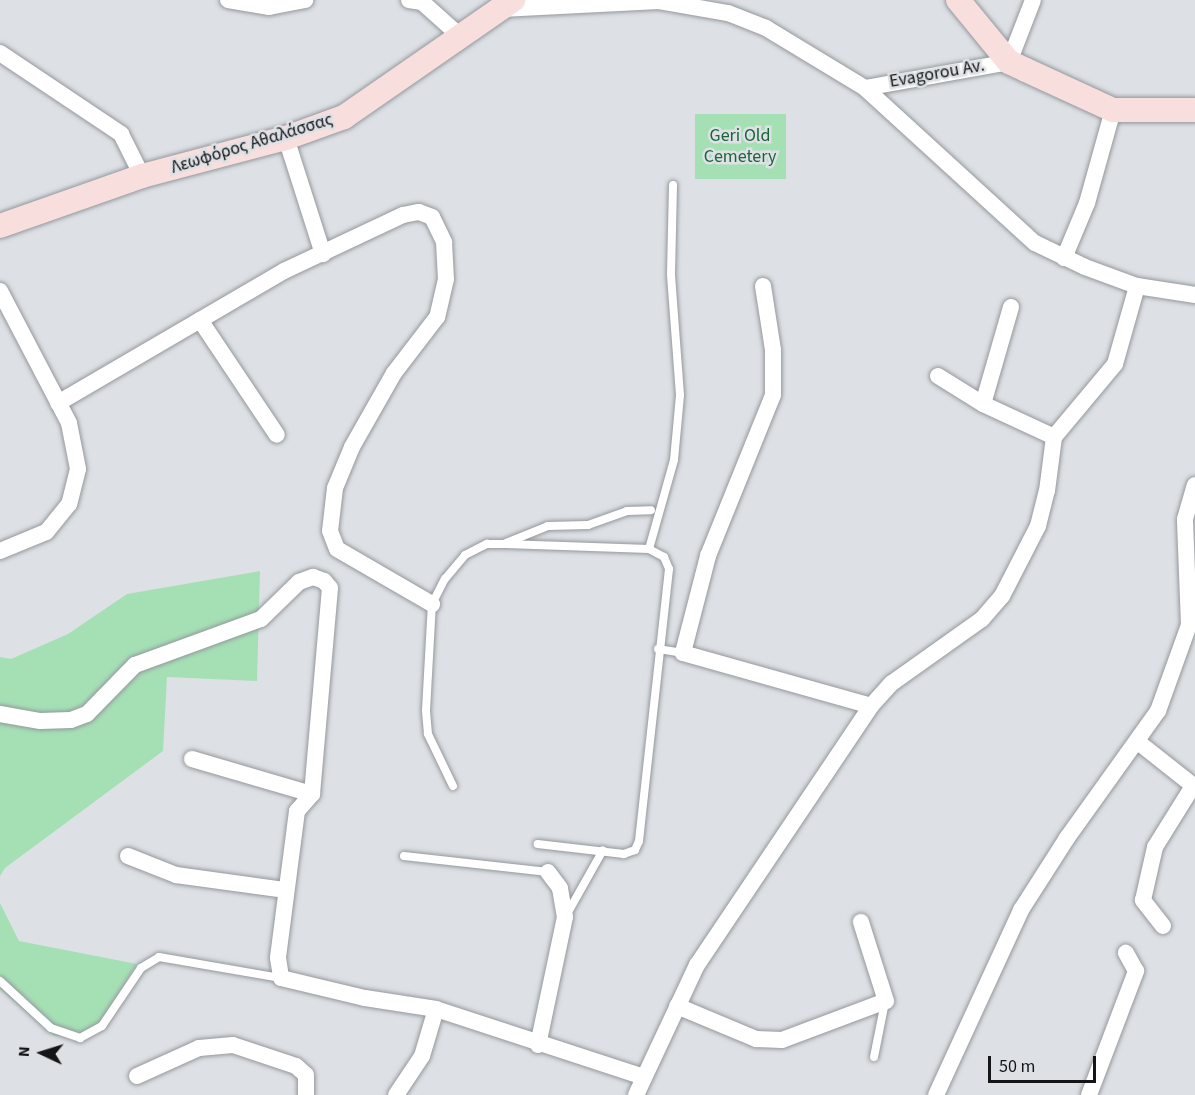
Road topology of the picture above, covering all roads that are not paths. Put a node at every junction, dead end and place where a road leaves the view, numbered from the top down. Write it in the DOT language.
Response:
graph roads {
  1 [pos="228,0"];
  2 [pos="305,0"];
  3 [pos="410,0"];
  4 [pos="958,0"];
  5 [pos="1033,0"];
  6 [pos="507,4"];
  7 [pos="461,37"];
  8 [pos="0,53"];
  9 [pos="1009,62"];
  10 [pos="866,88"];
  11 [pos="1113,110"];
  12 [pos="1195,110"];
  13 [pos="286,138"];
  14 [pos="142,176"];
  15 [pos="673,185"];
  16 [pos="0,226"];
  17 [pos="323,254"];
  18 [pos="1064,258"];
  19 [pos="764,286"];
  20 [pos="1137,286"];
  21 [pos="0,291"];
  22 [pos="1195,295"];
  23 [pos="1011,307"];
  24 [pos="200,320"];
  25 [pos="938,376"];
  26 [pos="58,403"];
  27 [pos="983,404"];
  28 [pos="277,435"];
  29 [pos="1054,437"];
  30 [pos="1195,485"];
  31 [pos="651,510"];
  32 [pos="506,544"];
  33 [pos="649,549"];
  34 [pos="0,551"];
  35 [pos="432,604"];
  36 [pos="658,649"];
  37 [pos="684,653"];
  38 [pos="871,706"];
  39 [pos="0,714"];
  40 [pos="1138,742"];
  41 [pos="192,759"];
  42 [pos="453,786"];
  43 [pos="1194,787"];
  44 [pos="312,794"];
  45 [pos="538,844"];
  46 [pos="603,850"];
  47 [pos="128,856"];
  48 [pos="404,856"];
  49 [pos="548,872"];
  50 [pos="286,890"];
  51 [pos="565,917"];
  52 [pos="861,922"];
  53 [pos="1163,926"];
  54 [pos="1126,954"];
  55 [pos="281,978"];
  56 [pos="0,981"];
  57 [pos="886,1001"];
  58 [pos="677,1006"];
  59 [pos="436,1009"];
  60 [pos="538,1045"];
  61 [pos="874,1057"];
  62 [pos="136,1076"];
  63 [pos="644,1077"];
  64 [pos="306,1095"];
  65 [pos="396,1095"];
  66 [pos="636,1095"];
  67 [pos="936,1095"];
  68 [pos="1089,1095"];
  1 -- 2 [label="street"];
  3 -- 7 [label="street"];
  4 -- 9 [label="main road"];
  5 -- 9 [label="street"];
  6 -- 7 [label="main road, Λεωφόρος Αθαλάσσας"];
  6 -- 10 [label="street"];
  7 -- 13 [label="main road, Λεωφόρος Αθαλάσσας"];
  8 -- 14 [label="street"];
  9 -- 10 [label="street, Evagorou Av."];
  9 -- 11 [label="main road"];
  10 -- 18 [label="street"];
  11 -- 12 [label="main road"];
  11 -- 18 [label="street"];
  13 -- 14 [label="main road, Λεωφόρος Αθαλάσσας"];
  13 -- 17 [label="street"];
  14 -- 16 [label="main road, Λεωφόρος Αθαλάσσας"];
  15 -- 33 [label="lane"];
  17 -- 24 [label="street"];
  17 -- 35 [label="street"];
  18 -- 20 [label="street"];
  19 -- 37 [label="street"];
  20 -- 22 [label="street"];
  20 -- 29 [label="street"];
  21 -- 26 [label="street"];
  23 -- 27 [label="street"];
  24 -- 26 [label="street"];
  24 -- 28 [label="street"];
  25 -- 27 [label="street"];
  26 -- 34 [label="street"];
  27 -- 29 [label="street"];
  29 -- 38 [label="street"];
  30 -- 40 [label="street"];
  31 -- 32 [label="lane"];
  32 -- 33 [label="lane"];
  32 -- 35 [label="lane"];
  33 -- 36 [label="lane"];
  35 -- 42 [label="lane"];
  36 -- 37 [label="lane"];
  36 -- 46 [label="lane"];
  37 -- 38 [label="street"];
  38 -- 58 [label="street"];
  39 -- 44 [label="street"];
  40 -- 43 [label="street"];
  40 -- 67 [label="street"];
  41 -- 44 [label="street"];
  43 -- 53 [label="street"];
  44 -- 50 [label="street"];
  45 -- 46 [label="lane"];
  46 -- 51 [label="lane"];
  47 -- 50 [label="street"];
  48 -- 49 [label="lane"];
  49 -- 51 [label="street"];
  50 -- 55 [label="street"];
  51 -- 60 [label="street"];
  52 -- 57 [label="street"];
  54 -- 68 [label="street"];
  55 -- 56 [label="lane"];
  55 -- 59 [label="street"];
  57 -- 58 [label="street"];
  57 -- 61 [label="lane"];
  58 -- 63 [label="street"];
  59 -- 60 [label="street"];
  59 -- 65 [label="street"];
  60 -- 63 [label="street"];
  62 -- 64 [label="street"];
  63 -- 66 [label="street"];
}
